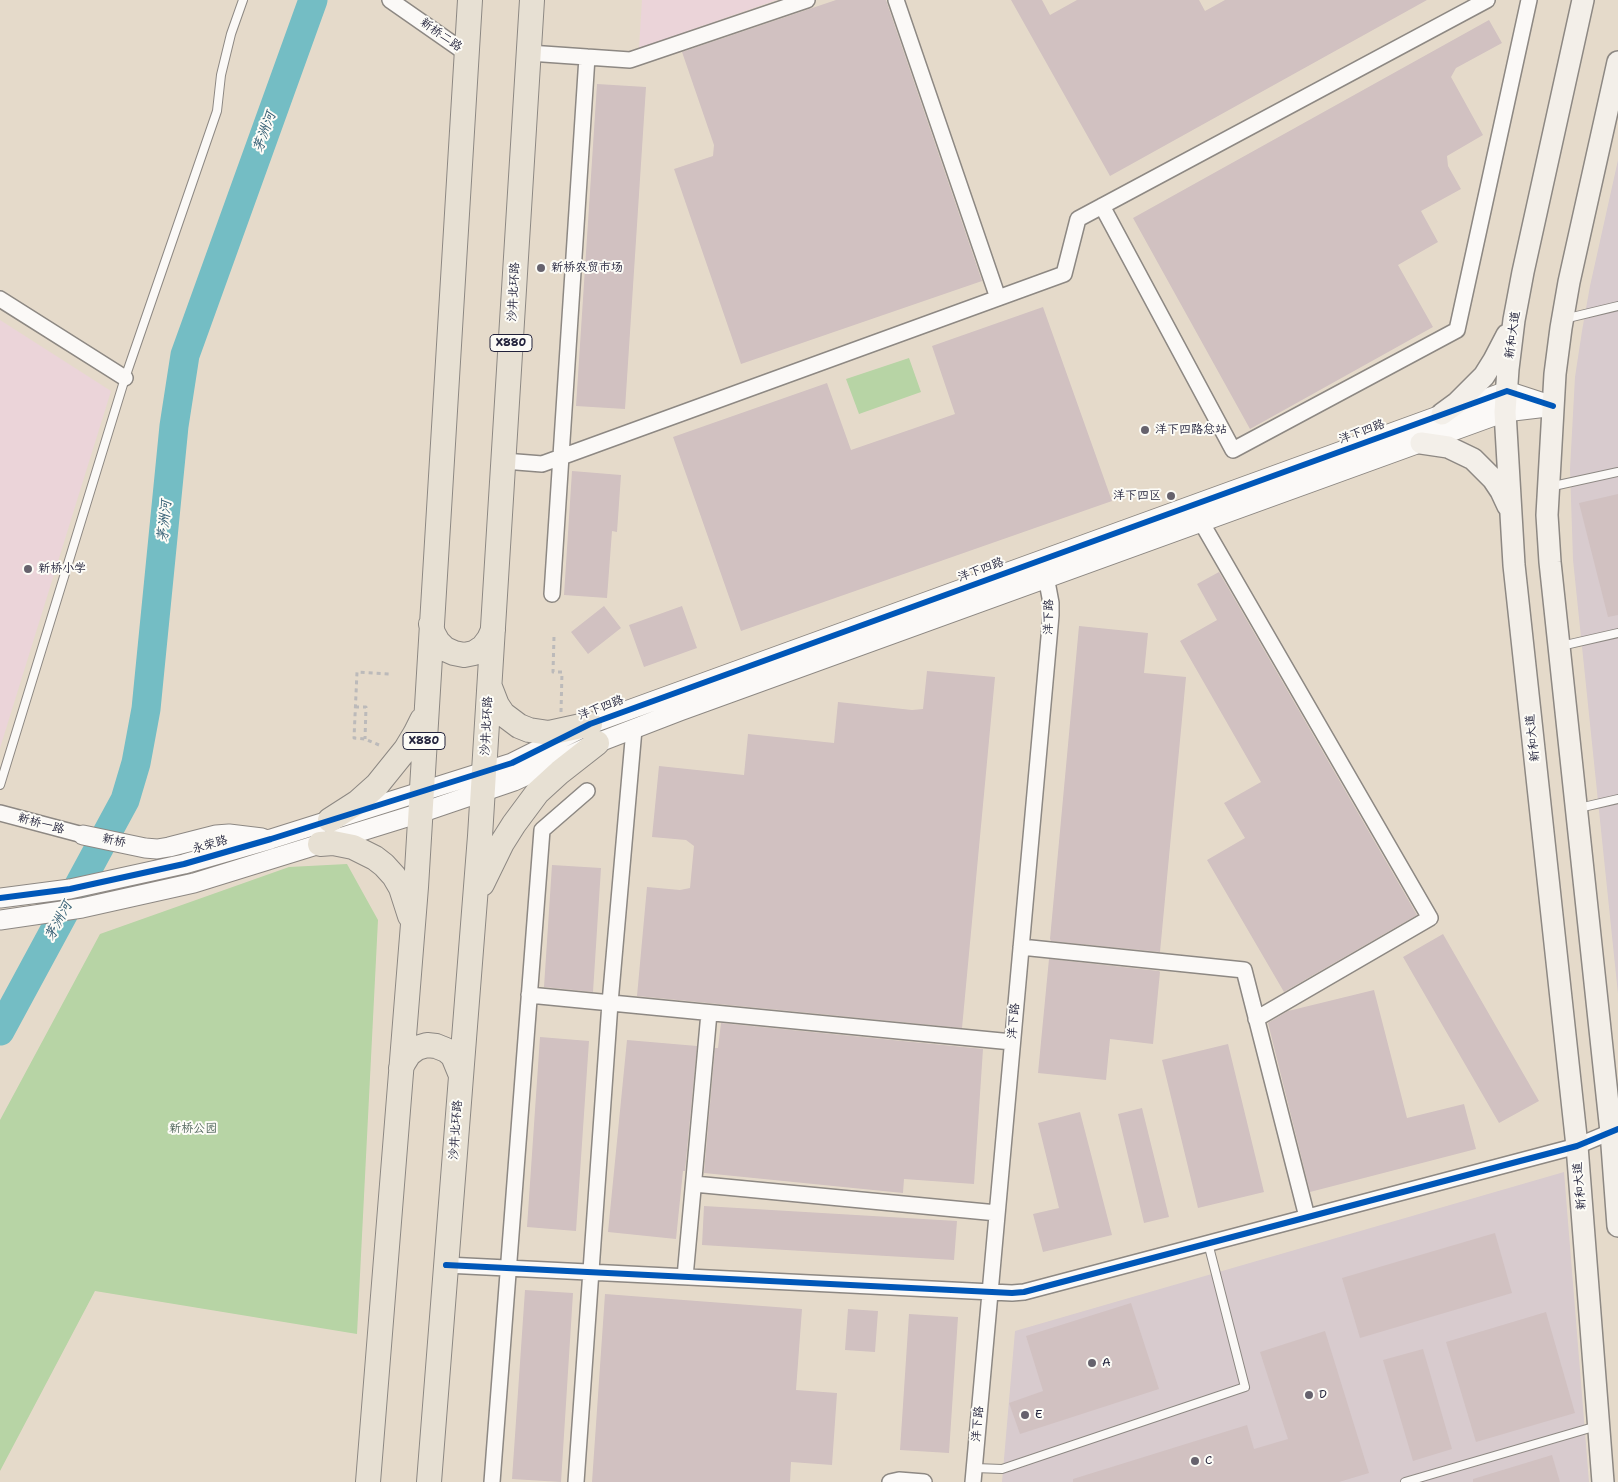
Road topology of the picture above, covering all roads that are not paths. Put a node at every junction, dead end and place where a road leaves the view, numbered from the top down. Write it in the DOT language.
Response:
graph roads {
  1 [pos="243,0"];
  2 [pos="390,0"];
  3 [pos="470,0"];
  4 [pos="532,0"];
  5 [pos="807,0"];
  6 [pos="896,0"];
  7 [pos="1487,0"];
  8 [pos="1529,0"];
  9 [pos="1583,0"];
  10 [pos="466,53"];
  11 [pos="528,53"];
  12 [pos="587,57"];
  13 [pos="1618,62"];
  14 [pos="1102,206"];
  15 [pos="998,298"];
  16 [pos="0,299"];
  17 [pos="1618,306"];
  18 [pos="1516,308"];
  19 [pos="1562,319"];
  20 [pos="125,378"];
  21 [pos="1506,402"];
  22 [pos="1553,406"];
  23 [pos="1442,414"];
  24 [pos="1420,442"];
  25 [pos="561,457"];
  26 [pos="504,461"];
  27 [pos="1618,472"];
  28 [pos="1548,488"];
  29 [pos="1192,505"];
  30 [pos="1511,517"];
  31 [pos="1201,522"];
  32 [pos="1038,561"];
  33 [pos="1045,579"];
  34 [pos="552,594"];
  35 [pos="431,624"];
  36 [pos="493,630"];
  37 [pos="1618,633"];
  38 [pos="1559,647"];
  39 [pos="490,686"];
  40 [pos="426,711"];
  41 [pos="634,729"];
  42 [pos="593,734"];
  43 [pos="484,781"];
  44 [pos="0,785"];
  45 [pos="587,791"];
  46 [pos="1618,799"];
  47 [pos="420,802"];
  48 [pos="1576,808"];
  49 [pos="0,813"];
  50 [pos="330,820"];
  51 [pos="83,835"];
  52 [pos="271,839"];
  53 [pos="320,844"];
  54 [pos="0,898"];
  55 [pos="474,910"];
  56 [pos="0,920"];
  57 [pos="412,930"];
  58 [pos="1021,947"];
  59 [pos="529,995"];
  60 [pos="610,1003"];
  61 [pos="709,1013"];
  62 [pos="1256,1019"];
  63 [pos="1012,1042"];
  64 [pos="401,1068"];
  65 [pos="460,1073"];
  66 [pos="1614,1130"];
  67 [pos="1577,1146"];
  68 [pos="694,1184"];
  69 [pos="997,1213"];
  70 [pos="1307,1217"];
  71 [pos="1618,1226"];
  72 [pos="1208,1243"];
  73 [pos="446,1265"];
  74 [pos="508,1268"];
  75 [pos="591,1272"];
  76 [pos="685,1277"];
  77 [pos="990,1292"];
  78 [pos="1599,1425"];
  79 [pos="974,1475"];
  80 [pos="368,1482"];
  81 [pos="429,1482"];
  82 [pos="492,1482"];
  83 [pos="576,1482"];
  84 [pos="890,1482"];
  85 [pos="924,1482"];
  86 [pos="1405,1482"];
  87 [pos="1603,1482"];
  1 -- 20 [label="lane"];
  2 -- 10 [label="street, 新桥二路"];
  3 -- 10 [label="main road, X880"];
  4 -- 11 [label="main road, 沙井北环路 / X880"];
  5 -- 12 [label="street"];
  6 -- 15 [label="street"];
  7 -- 14 [label="street"];
  8 -- 14 [label="street"];
  9 -- 18 [label="main road, 新和大道"];
  10 -- 35 [label="main road, X880"];
  11 -- 12 [label="street"];
  11 -- 26 [label="main road, 沙井北环路 / X880"];
  12 -- 25 [label="street"];
  13 -- 19 [label="main road"];
  14 -- 15 [label="street"];
  15 -- 25 [label="street"];
  16 -- 20 [label="street"];
  17 -- 19 [label="lane"];
  18 -- 21 [label="main road, 新和大道"];
  18 -- 23 [label="main road"];
  19 -- 22 [label="main road"];
  20 -- 44 [label="lane"];
  21 -- 22 [label="street, 洋下四路"];
  21 -- 23 [label="street, 洋下四路"];
  21 -- 24 [label="street, 洋下四路"];
  21 -- 30 [label="main road, 新和大道"];
  22 -- 28 [label="main road"];
  23 -- 29 [label="street, 洋下四路"];
  24 -- 30 [label="main road"];
  24 -- 31 [label="street, 洋下四路"];
  25 -- 26 [label="street"];
  25 -- 34 [label="street"];
  26 -- 36 [label="main road, 沙井北环路 / X880"];
  27 -- 28 [label="lane"];
  28 -- 38 [label="main road"];
  29 -- 31 [label="street"];
  29 -- 32 [label="street, 洋下四路"];
  30 -- 67 [label="main road, 新和大道"];
  31 -- 33 [label="street, 洋下四路"];
  31 -- 62 [label="street"];
  32 -- 33 [label="street, 洋下路"];
  32 -- 42 [label="street, 洋下四路"];
  33 -- 41 [label="street, 洋下四路"];
  33 -- 58 [label="street, 洋下路"];
  35 -- 36 [label="main road"];
  35 -- 40 [label="main road, X880"];
  36 -- 39 [label="main road, 沙井北环路 / X880"];
  37 -- 38 [label="lane"];
  38 -- 48 [label="main road"];
  39 -- 42 [label="main road"];
  39 -- 43 [label="main road, 沙井北环路 / X880"];
  40 -- 47 [label="main road, X880"];
  40 -- 50 [label="main road"];
  41 -- 42 [label="street, 洋下四路"];
  41 -- 60 [label="street"];
  42 -- 43 [label="street, 洋下四路"];
  42 -- 55 [label="main road"];
  43 -- 47 [label="street, 洋下四路"];
  43 -- 55 [label="main road, 沙井北环路 / X880"];
  45 -- 59 [label="street"];
  46 -- 48 [label="lane"];
  47 -- 50 [label="street, 永荣路"];
  47 -- 53 [label="street"];
  47 -- 57 [label="main road, X880"];
  48 -- 66 [label="main road"];
  49 -- 51 [label="street, 新桥一路"];
  50 -- 52 [label="street, 永荣路"];
  51 -- 52 [label="street, 新桥"];
  52 -- 54 [label="street, 永荣路"];
  53 -- 56 [label="street"];
  53 -- 57 [label="main road"];
  55 -- 65 [label="main road, 沙井北环路 / X880"];
  57 -- 64 [label="main road, X880"];
  58 -- 62 [label="street"];
  58 -- 63 [label="street, 洋下路"];
  59 -- 60 [label="street"];
  59 -- 74 [label="street"];
  60 -- 61 [label="street"];
  60 -- 75 [label="street"];
  61 -- 63 [label="street"];
  61 -- 68 [label="street"];
  62 -- 70 [label="street"];
  63 -- 69 [label="street, 洋下路"];
  64 -- 65 [label="main road"];
  64 -- 80 [label="main road, X880"];
  65 -- 73 [label="main road, 沙井北环路 / X880"];
  66 -- 67 [label="street"];
  66 -- 71 [label="main road"];
  67 -- 70 [label="street"];
  67 -- 78 [label="main road, 新和大道"];
  68 -- 69 [label="street"];
  68 -- 76 [label="street"];
  69 -- 77 [label="street, 洋下路"];
  70 -- 72 [label="street"];
  72 -- 77 [label="street"];
  72 -- 79 [label="lane"];
  73 -- 74 [label="street"];
  73 -- 81 [label="main road, 沙井北环路 / X880"];
  74 -- 75 [label="street"];
  74 -- 82 [label="street"];
  75 -- 76 [label="street"];
  75 -- 83 [label="street"];
  76 -- 77 [label="street"];
  77 -- 79 [label="street, 洋下路"];
  78 -- 86 [label="lane"];
  78 -- 87 [label="main road, 新和大道"];
  84 -- 85 [label="street"];
}
